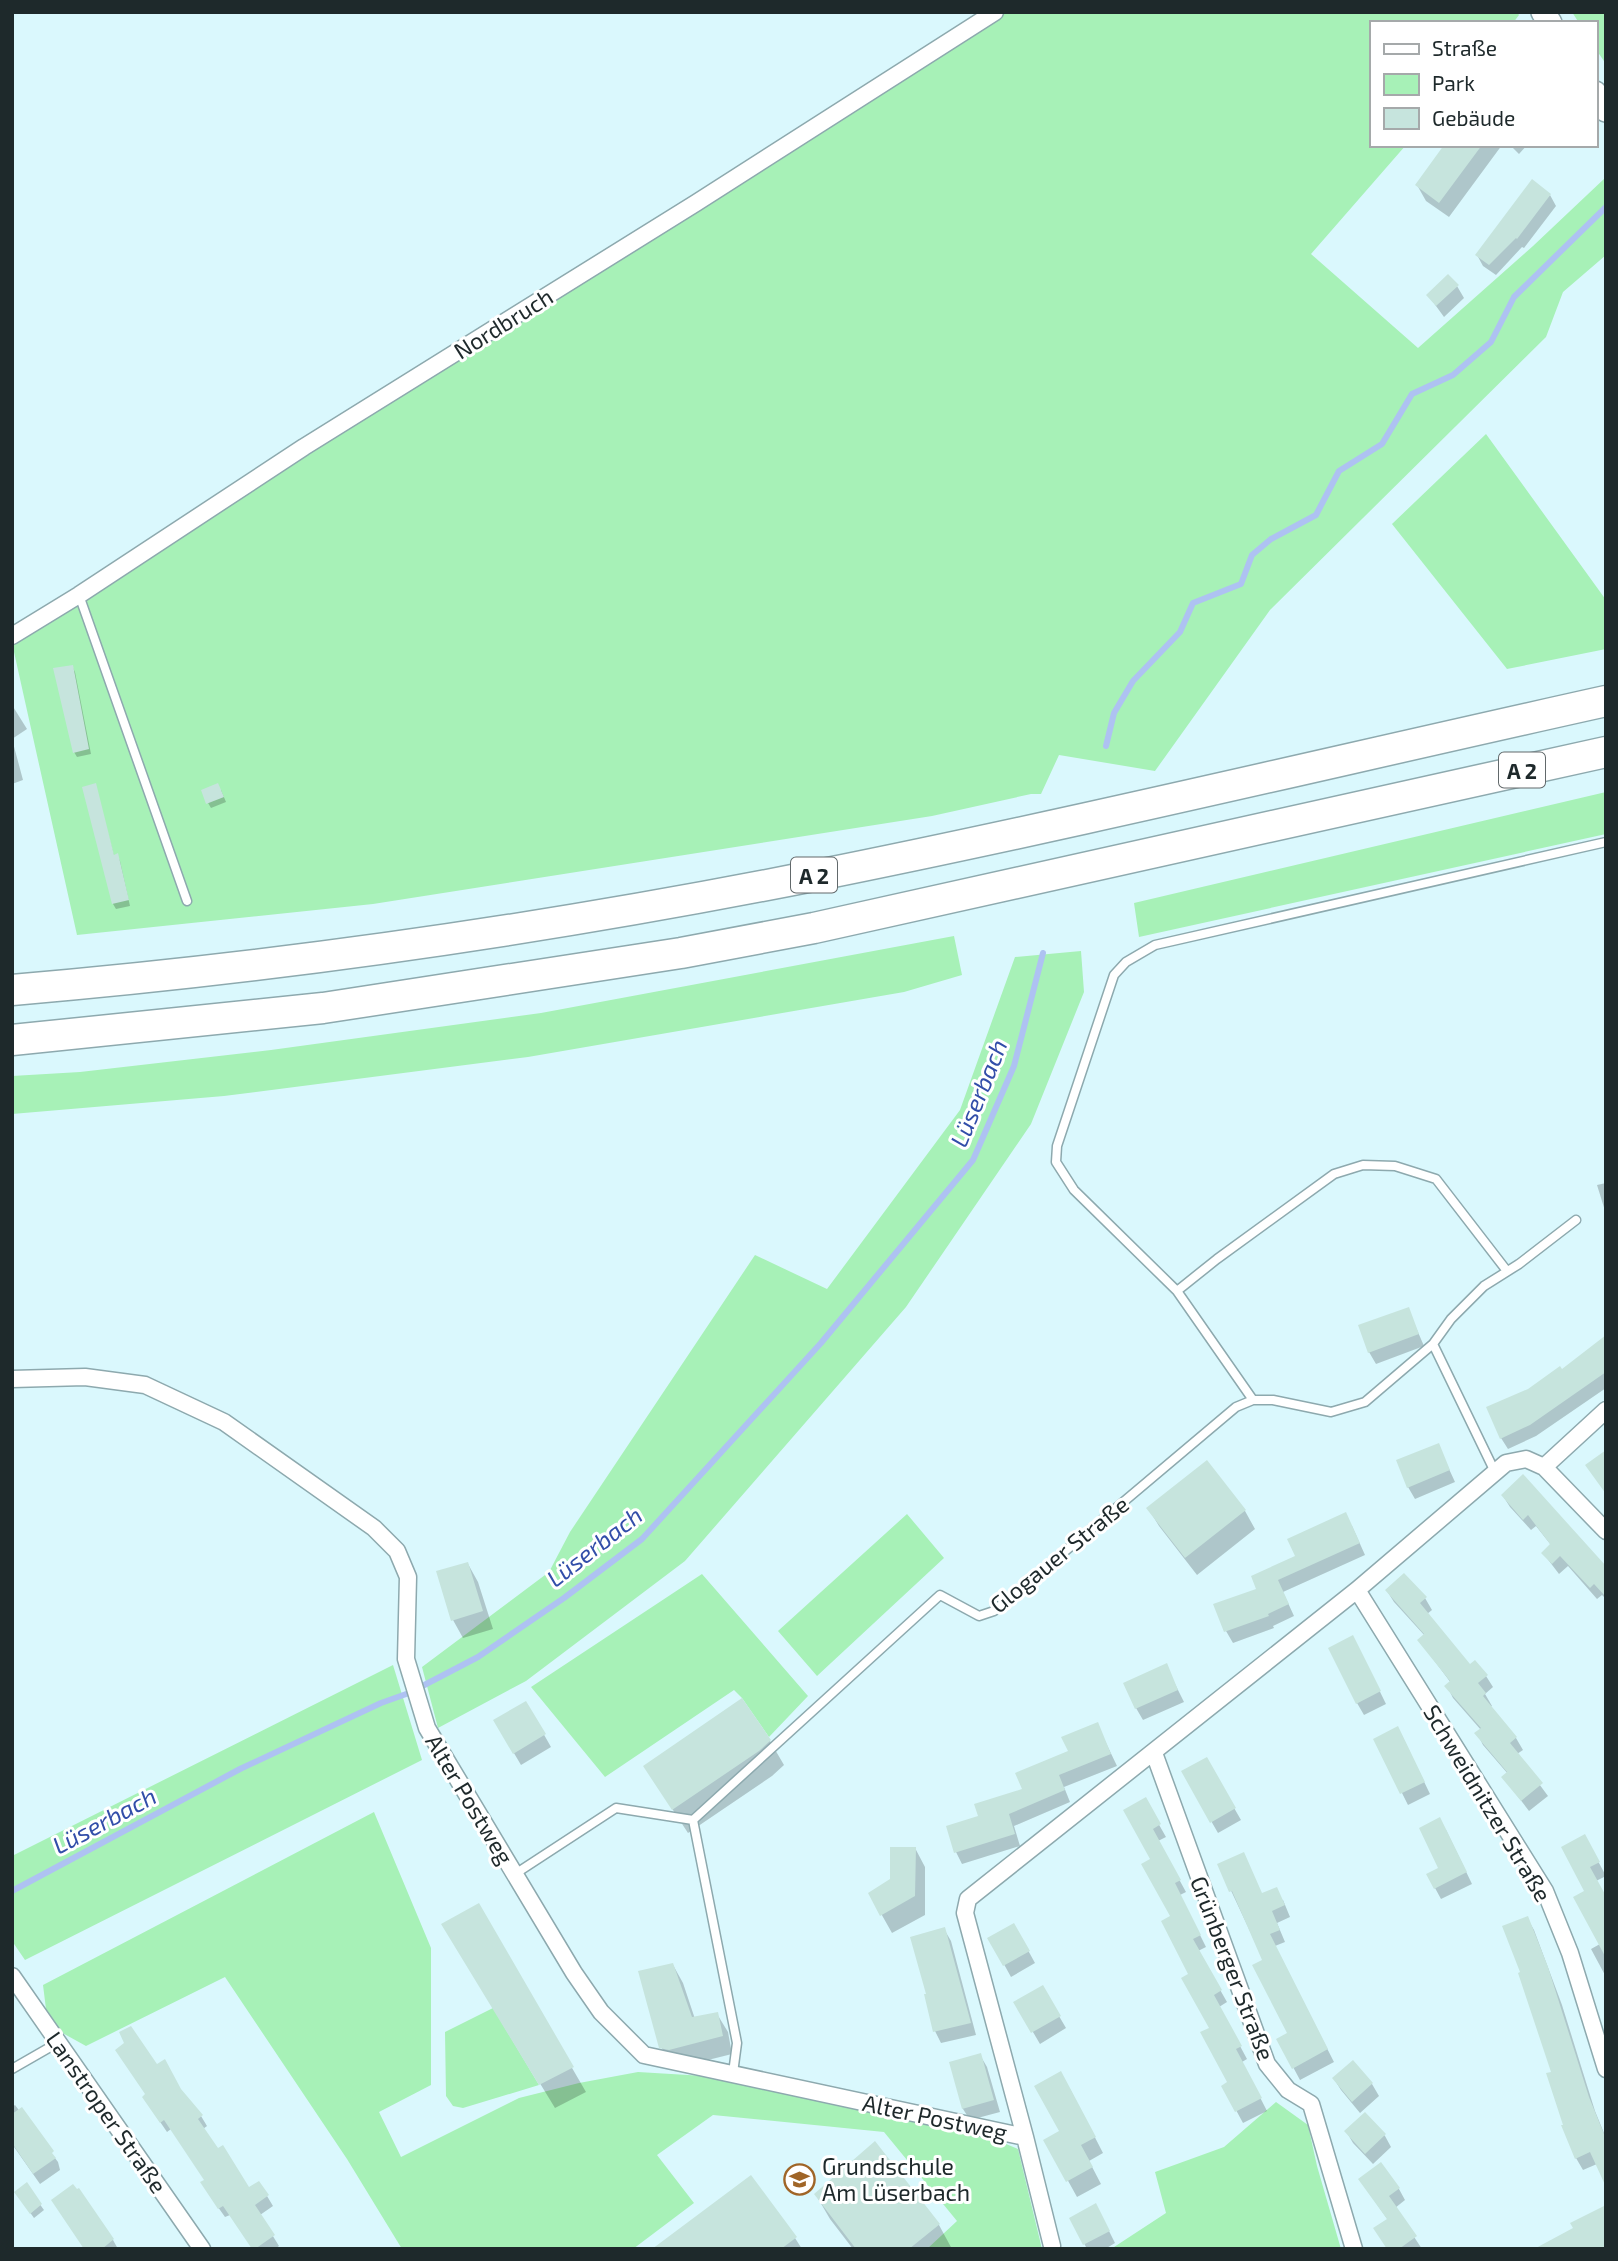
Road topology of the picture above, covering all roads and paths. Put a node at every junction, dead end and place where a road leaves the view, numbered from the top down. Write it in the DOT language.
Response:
graph roads {
  1 [pos="995,12"];
  2 [pos="79,595"];
  3 [pos="12,636"];
  4 [pos="1606,701"];
  5 [pos="1606,752"];
  6 [pos="1606,842"];
  7 [pos="187,901"];
  8 [pos="12,990"];
  9 [pos="12,1040"];
  10 [pos="1576,1220"];
  11 [pos="1507,1271"];
  12 [pos="1177,1291"];
  13 [pos="1433,1344"];
  14 [pos="12,1379"];
  15 [pos="1253,1400"];
  16 [pos="1606,1410"];
  17 [pos="1544,1467"];
  18 [pos="1495,1472"];
  19 [pos="1606,1531"];
  20 [pos="1357,1590"];
  21 [pos="1154,1753"];
  22 [pos="693,1820"];
  23 [pos="515,1874"];
  24 [pos="12,1976"];
  25 [pos="59,2042"];
  26 [pos="12,2069"];
  27 [pos="1606,2069"];
  28 [pos="733,2073"];
  29 [pos="1025,2137"];
  30 [pos="1052,2247"];
  31 [pos="202,2249"];
  32 [pos="1354,2249"];
  1 -- 2 [label="street, Nordbruch"];
  2 -- 3 [label="street, Nordbruch"];
  2 -- 7 [label="lane"];
  4 -- 8 [label="highway, A 2"];
  5 -- 9 [label="highway, A 2"];
  6 -- 12 [label="lane"];
  10 -- 11 [label="lane"];
  11 -- 12 [label="lane"];
  11 -- 13 [label="lane"];
  12 -- 15 [label="lane"];
  13 -- 15 [label="lane"];
  13 -- 18 [label="lane"];
  14 -- 23 [label="street, Alter Postweg"];
  15 -- 22 [label="lane, Glogauer Straße"];
  16 -- 17 [label="street"];
  17 -- 18 [label="street"];
  17 -- 19 [label="street"];
  18 -- 20 [label="street"];
  20 -- 21 [label="street"];
  20 -- 27 [label="street, Schweidnitzer Straße"];
  21 -- 29 [label="street"];
  21 -- 32 [label="street, Grünberger Straße"];
  22 -- 23 [label="lane"];
  22 -- 28 [label="lane"];
  23 -- 28 [label="street, Alter Postweg"];
  24 -- 25 [label="street, Lanstroper Straße"];
  25 -- 26 [label="lane"];
  25 -- 31 [label="street, Lanstroper Straße"];
  28 -- 29 [label="street, Alter Postweg"];
  29 -- 30 [label="street"];
}
